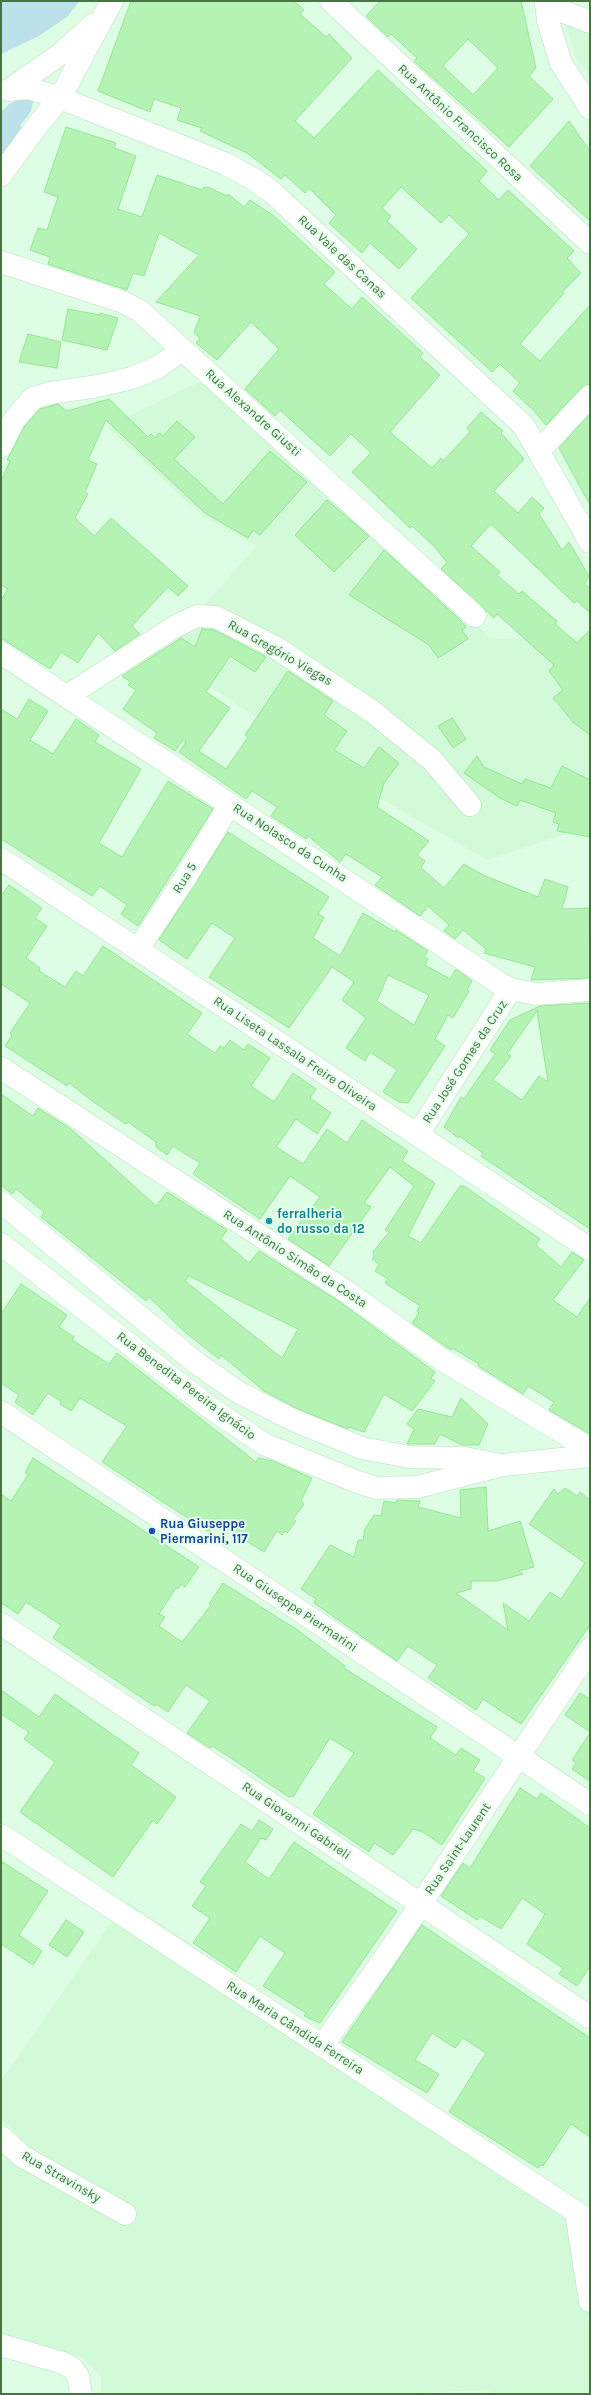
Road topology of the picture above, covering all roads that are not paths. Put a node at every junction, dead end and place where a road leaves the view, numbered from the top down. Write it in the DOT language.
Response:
graph roads {
  1 [pos="331,1"];
  2 [pos="546,3"];
  3 [pos="111,5"];
  4 [pos="590,22"];
  5 [pos="5,94"];
  6 [pos="60,98"];
  7 [pos="590,108"];
  8 [pos="1,175"];
  9 [pos="590,244"];
  10 [pos="1,262"];
  11 [pos="183,350"];
  12 [pos="590,396"];
  13 [pos="4,435"];
  14 [pos="539,451"];
  15 [pos="590,542"];
  16 [pos="475,616"];
  17 [pos="1,653"];
  18 [pos="67,696"];
  19 [pos="230,804"];
  20 [pos="470,805"];
  21 [pos="1,859"];
  22 [pos="138,949"];
  23 [pos="511,989"];
  24 [pos="590,990"];
  25 [pos="1,1068"];
  26 [pos="418,1134"];
  27 [pos="1,1202"];
  28 [pos="1,1244"];
  29 [pos="590,1249"];
  30 [pos="1,1412"];
  31 [pos="590,1449"];
  32 [pos="590,1456"];
  33 [pos="503,1465"];
  34 [pos="1,1624"];
  35 [pos="590,1648"];
  36 [pos="519,1756"];
  37 [pos="590,1804"];
  38 [pos="1,1835"];
  39 [pos="421,1904"];
  40 [pos="590,2017"];
  41 [pos="322,2046"];
  42 [pos="1,2137"];
  43 [pos="12,2157"];
  44 [pos="125,2214"];
  45 [pos="583,2216"];
  46 [pos="590,2300"];
  47 [pos="1,2345"];
  48 [pos="81,2394"];
  1 -- 9 [label="street, Rua Antônio Francisco Rosa"];
  2 -- 4 [label="street"];
  2 -- 7 [label="street"];
  3 -- 5 [label="street"];
  3 -- 6 [label="street"];
  5 -- 6 [label="street, Rua Vale das Canas"];
  6 -- 8 [label="street"];
  6 -- 14 [label="street, Rua Vale das Canas"];
  10 -- 11 [label="street, Rua Alexandre Giusti"];
  11 -- 13 [label="street"];
  11 -- 16 [label="street, Rua Alexandre Giusti"];
  12 -- 14 [label="street"];
  14 -- 15 [label="street, Rua Vale das Canas"];
  17 -- 18 [label="street, Rua Nolasco da Cunha"];
  18 -- 19 [label="street, Rua Nolasco da Cunha"];
  18 -- 20 [label="street, Rua Gregório Viegas"];
  19 -- 22 [label="street, Rua 5"];
  19 -- 23 [label="street, Rua Nolasco da Cunha"];
  21 -- 22 [label="street, Rua Liseta Lassala Freire Oliveira"];
  22 -- 26 [label="street, Rua Liseta Lassala Freire Oliveira"];
  23 -- 24 [label="street, Rua Nolasco da Cunha"];
  23 -- 26 [label="street, Rua José Gomes da Cruz"];
  25 -- 31 [label="street, Rua Antônio Simão da Costa"];
  26 -- 29 [label="street, Rua Liseta Lassala Freire Oliveira"];
  27 -- 33 [label="street, Rua Benedita Pereira Ignácio"];
  28 -- 33 [label="street, Rua Benedita Pereira Ignácio"];
  30 -- 36 [label="street, Rua Giuseppe Piermarini"];
  32 -- 33 [label="street"];
  34 -- 39 [label="street, Rua Giovanni Gabrieli"];
  35 -- 36 [label="street, Rua Saint-Laurent"];
  36 -- 37 [label="street, Rua Giuseppe Piermarini"];
  36 -- 39 [label="street, Rua Saint-Laurent"];
  38 -- 41 [label="street, Rua Maria Cândida Ferreira"];
  39 -- 40 [label="street, Rua Giovanni Gabrieli"];
  39 -- 41 [label="street, Rua Saint-Laurent"];
  41 -- 45 [label="street, Rua Maria Cândida Ferreira"];
  42 -- 43 [label="street, Rua Stravinsky"];
  43 -- 44 [label="street, Rua Stravinsky"];
  45 -- 46 [label="street"];
  47 -- 48 [label="street"];
}
